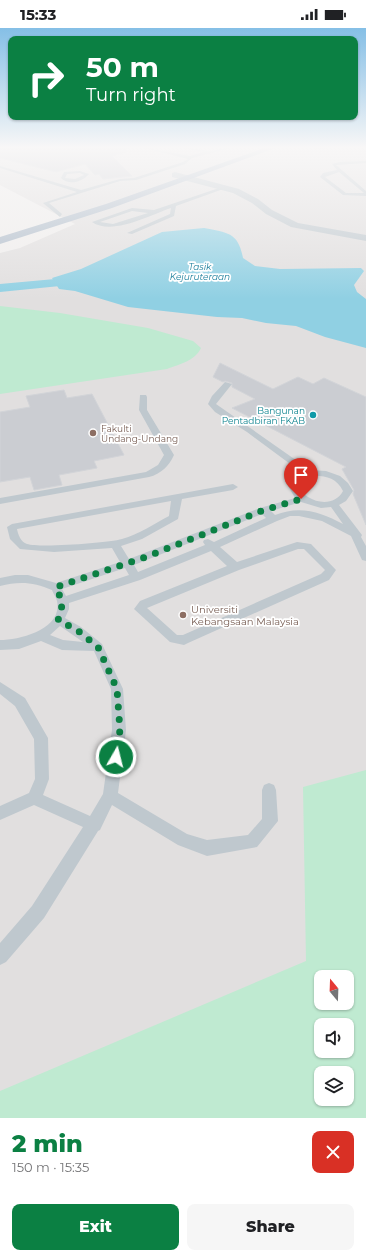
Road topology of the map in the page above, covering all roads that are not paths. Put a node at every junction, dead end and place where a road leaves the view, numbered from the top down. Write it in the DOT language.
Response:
graph roads {
  1 [pos="63,198"];
  2 [pos="109,198"];
  3 [pos="129,198"];
  4 [pos="195,198"];
  5 [pos="248,198"];
  6 [pos="174,205"];
  7 [pos="154,212"];
  8 [pos="269,212"];
  9 [pos="60,215"];
  10 [pos="282,232"];
  11 [pos="0,233"];
  12 [pos="130,233"];
  13 [pos="366,238"];
  14 [pos="0,241"];
  15 [pos="228,384"];
  16 [pos="143,397"];
  17 [pos="308,473"];
  18 [pos="233,487"];
  19 [pos="177,497"];
  20 [pos="301,499"];
  21 [pos="0,501"];
  22 [pos="333,504"];
  23 [pos="264,510"];
  24 [pos="273,519"];
  25 [pos="202,536"];
  26 [pos="357,536"];
  27 [pos="116,545"];
  28 [pos="214,546"];
  29 [pos="366,557"];
  30 [pos="126,563"];
  31 [pos="234,567"];
  32 [pos="136,577"];
  33 [pos="4,578"];
  34 [pos="56,587"];
  35 [pos="63,601"];
  36 [pos="58,620"];
  37 [pos="41,636"];
  38 [pos="0,645"];
  39 [pos="98,647"];
  40 [pos="0,687"];
  41 [pos="268,790"];
  42 [pos="110,796"];
  43 [pos="34,798"];
  44 [pos="0,813"];
  45 [pos="95,824"];
  46 [pos="0,956"];
  1 -- 9 [label="lane"];
  2 -- 9 [label="main road"];
  3 -- 14 [label="main road"];
  4 -- 6 [label="lane"];
  5 -- 8 [label="street"];
  6 -- 7 [label="lane"];
  6 -- 12 [label="lane"];
  7 -- 7 [label="lane"];
  8 -- 10 [label="street"];
  8 -- 13 [label="street"];
  9 -- 11 [label="main road"];
  15 -- 17 [label="lane"];
  16 -- 21 [label="lane"];
  17 -- 20 [label="lane"];
  17 -- 22 [label="lane"];
  18 -- 19 [label="lane"];
  19 -- 27 [label="lane"];
  19 -- 27 [label="lane"];
  20 -- 22 [label="lane"];
  20 -- 23 [label="lane"];
  22 -- 26 [label="lane"];
  23 -- 24 [label="lane"];
  23 -- 25 [label="lane"];
  24 -- 26 [label="lane"];
  24 -- 28 [label="lane"];
  25 -- 28 [label="lane"];
  25 -- 30 [label="lane"];
  26 -- 29 [label="lane"];
  27 -- 30 [label="lane"];
  28 -- 31 [label="lane"];
  28 -- 32 [label="lane"];
  30 -- 32 [label="lane"];
  30 -- 34 [label="lane"];
  31 -- 31 [label="lane"];
  32 -- 35 [label="lane"];
  33 -- 34 [label="lane"];
  34 -- 35 [label="lane"];
  35 -- 36 [label="lane"];
  36 -- 37 [label="lane"];
  36 -- 39 [label="lane"];
  37 -- 38 [label="lane"];
  37 -- 39 [label="lane"];
  39 -- 42 [label="lane"];
  40 -- 43 [label="lane"];
  41 -- 42 [label="lane"];
  42 -- 45 [label="lane"];
  43 -- 44 [label="lane"];
  43 -- 45 [label="lane"];
  45 -- 46 [label="lane"];
}
